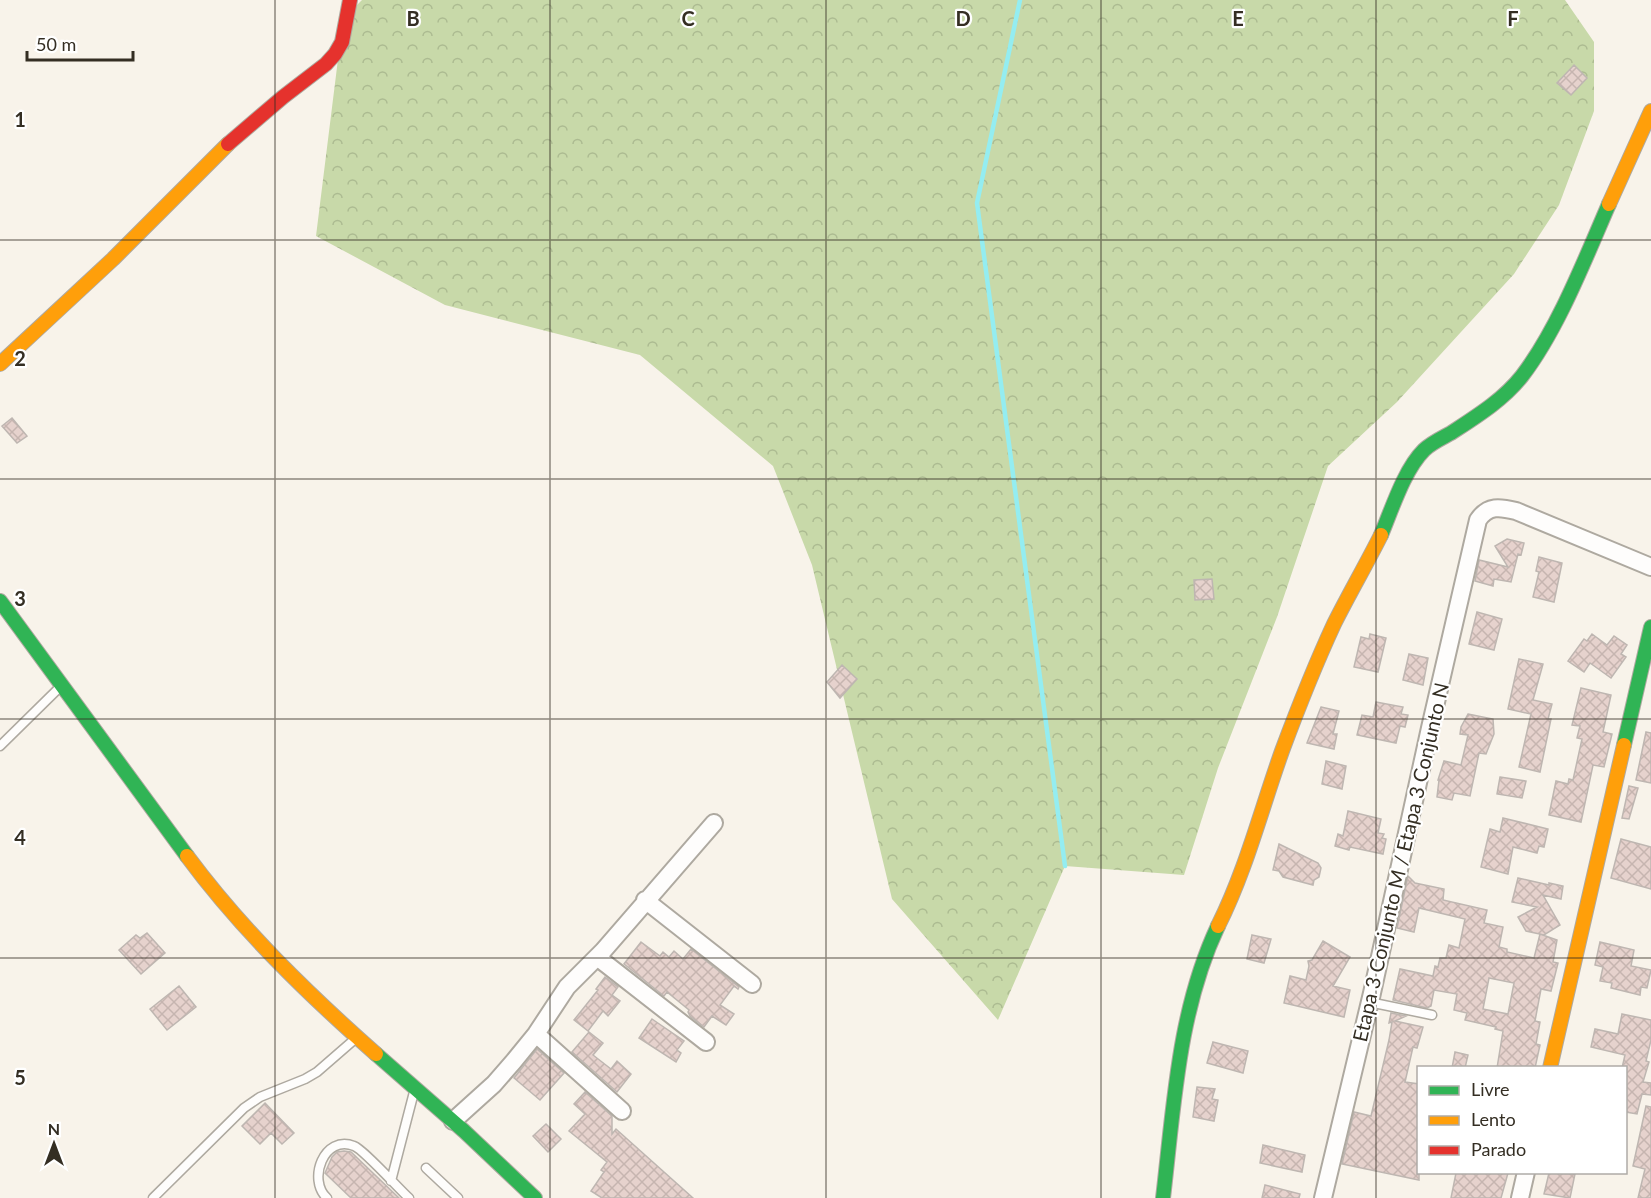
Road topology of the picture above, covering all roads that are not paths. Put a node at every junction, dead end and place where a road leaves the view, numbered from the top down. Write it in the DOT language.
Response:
graph roads {
  1 [pos="350,0"];
  2 [pos="1651,111"];
  3 [pos="0,364"];
  4 [pos="1651,567"];
  5 [pos="0,601"];
  6 [pos="1651,627"];
  7 [pos="62,685"];
  8 [pos="0,746"];
  9 [pos="714,823"];
  10 [pos="645,900"];
  11 [pos="597,957"];
  12 [pos="752,984"];
  13 [pos="1370,1002"];
  14 [pos="1432,1015"];
  15 [pos="536,1034"];
  16 [pos="357,1037"];
  17 [pos="706,1042"];
  18 [pos="1550,1066"];
  19 [pos="415,1089"];
  20 [pos="622,1111"];
  21 [pos="453,1121"];
  22 [pos="426,1168"];
  23 [pos="1526,1174"];
  24 [pos="391,1181"];
  25 [pos="153,1198"];
  26 [pos="327,1198"];
  27 [pos="409,1198"];
  28 [pos="458,1198"];
  29 [pos="534,1198"];
  30 [pos="1163,1198"];
  31 [pos="1323,1198"];
  32 [pos="1520,1198"];
  1 -- 3 [label="street"];
  2 -- 30 [label="street"];
  4 -- 13 [label="street, Etapa 3 Conjunto M / Etapa 3 Conjunto N"];
  5 -- 7 [label="street"];
  6 -- 18 [label="street"];
  7 -- 8 [label="lane"];
  7 -- 16 [label="street"];
  9 -- 10 [label="street"];
  10 -- 11 [label="street"];
  10 -- 12 [label="street"];
  11 -- 15 [label="street"];
  11 -- 17 [label="street"];
  13 -- 14 [label="lane"];
  13 -- 31 [label="street, Etapa 3 Conjunto M / Etapa 3 Conjunto N"];
  15 -- 20 [label="street"];
  15 -- 21 [label="street"];
  16 -- 19 [label="street"];
  16 -- 25 [label="lane"];
  19 -- 21 [label="street"];
  19 -- 24 [label="lane"];
  21 -- 29 [label="street"];
  22 -- 28 [label="lane"];
  23 -- 32 [label="street"];
  24 -- 26 [label="lane"];
  24 -- 27 [label="lane"];
}
